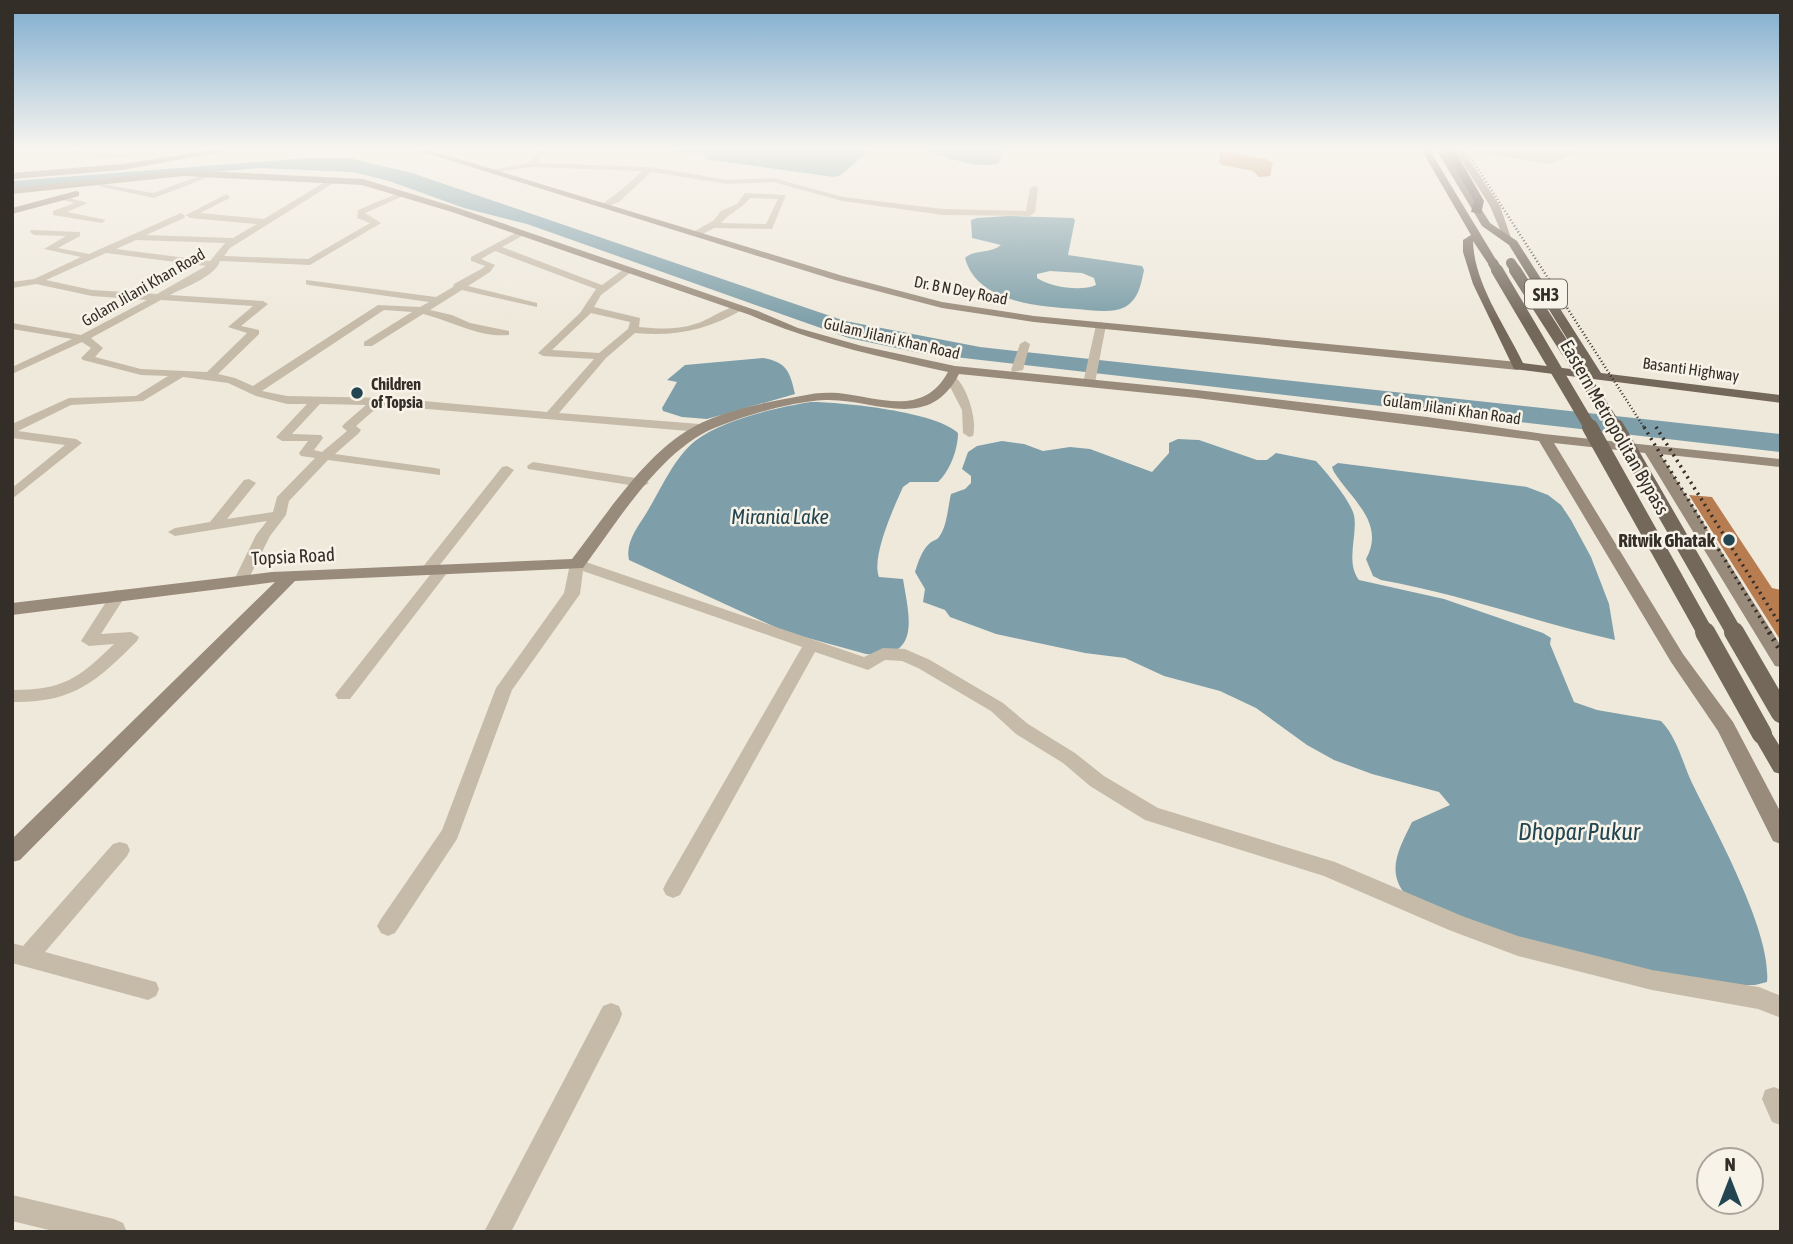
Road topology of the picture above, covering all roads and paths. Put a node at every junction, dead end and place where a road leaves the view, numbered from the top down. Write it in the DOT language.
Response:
graph roads {
  1 [pos="73,207"];
  2 [pos="205,207"];
  3 [pos="290,207"];
  4 [pos="373,207"];
  5 [pos="443,207"];
  6 [pos="611,207"];
  7 [pos="738,207"];
  8 [pos="778,207"];
  9 [pos="908,207"];
  10 [pos="1032,207"];
  11 [pos="1460,207"];
  12 [pos="1474,207"];
  13 [pos="1478,207"];
  14 [pos="1495,207"];
  15 [pos="1477,212"];
  16 [pos="181,216"];
  17 [pos="102,220"];
  18 [pos="266,222"];
  19 [pos="1485,224"];
  20 [pos="713,225"];
  21 [pos="34,232"];
  22 [pos="522,233"];
  23 [pos="696,234"];
  24 [pos="1477,236"];
  25 [pos="134,237"];
  26 [pos="1509,239"];
  27 [pos="235,241"];
  28 [pos="493,248"];
  29 [pos="195,249"];
  30 [pos="102,250"];
  31 [pos="88,256"];
  32 [pos="219,257"];
  33 [pos="627,271"];
  34 [pos="36,281"];
  35 [pos="309,282"];
  36 [pos="12,285"];
  37 [pos="457,286"];
  38 [pos="602,288"];
  39 [pos="162,297"];
  40 [pos="436,300"];
  41 [pos="533,305"];
  42 [pos="738,308"];
  43 [pos="587,309"];
  44 [pos="420,310"];
  45 [pos="1101,325"];
  46 [pos="12,326"];
  47 [pos="633,330"];
  48 [pos="505,333"];
  49 [pos="83,338"];
  50 [pos="368,344"];
  51 [pos="1025,344"];
  52 [pos="602,356"];
  53 [pos="1518,366"];
  54 [pos="1017,370"];
  55 [pos="12,372"];
  56 [pos="180,374"];
  57 [pos="953,374"];
  58 [pos="1596,375"];
  59 [pos="211,376"];
  60 [pos="1090,380"];
  61 [pos="254,391"];
  62 [pos="1781,399"];
  63 [pos="316,401"];
  64 [pos="377,402"];
  65 [pos="551,415"];
  66 [pos="700,428"];
  67 [pos="12,432"];
  68 [pos="969,433"];
  69 [pos="1544,438"];
  70 [pos="1649,448"];
  71 [pos="328,454"];
  72 [pos="1781,463"];
  73 [pos="533,466"];
  74 [pos="506,470"];
  75 [pos="435,472"];
  76 [pos="249,483"];
  77 [pos="642,483"];
  78 [pos="12,495"];
  79 [pos="279,515"];
  80 [pos="215,525"];
  81 [pos="175,532"];
  82 [pos="577,564"];
  83 [pos="435,570"];
  84 [pos="291,576"];
  85 [pos="241,580"];
  86 [pos="118,595"];
  87 [pos="12,609"];
  88 [pos="811,645"];
  89 [pos="1781,661"];
  90 [pos="344,695"];
  91 [pos="12,696"];
  92 [pos="1781,713"];
  93 [pos="1781,766"];
  94 [pos="1781,835"];
  95 [pos="120,850"];
  96 [pos="12,853"];
  97 [pos="673,889"];
  98 [pos="388,926"];
  99 [pos="20,955"];
  100 [pos="148,989"];
  101 [pos="1781,1007"];
  102 [pos="611,1014"];
  103 [pos="12,1208"];
  104 [pos="114,1232"];
  105 [pos="497,1232"];
  1 -- 17 [label="street"];
  2 -- 18 [label="street"];
  3 -- 18 [label="street, Golam Jilani Khan Road"];
  4 -- 32 [label="street"];
  5 -- 22 [label="street, Gulam Jilani Khan Road"];
  6 -- 23 [label="street, Dr. B N Dey Road"];
  7 -- 20 [label="street"];
  8 -- 20 [label="street"];
  9 -- 10 [label="street"];
  11 -- 24 [label="main road, Eastern Metropolitan Bypass"];
  12 -- 15 [label="main road, SH3"];
  13 -- 15 [label="highway"];
  14 -- 26 [label="street"];
  15 -- 19 [label="main road, SH3"];
  16 -- 25 [label="street"];
  18 -- 27 [label="street, Golam Jilani Khan Road"];
  19 -- 26 [label="main road, SH3"];
  19 -- 92 [label="main road, bridge"];
  20 -- 23 [label="street"];
  21 -- 31 [label="street"];
  22 -- 28 [label="street"];
  22 -- 33 [label="street, Gulam Jilani Khan Road"];
  23 -- 45 [label="street, Dr. B N Dey Road"];
  24 -- 53 [label="main road"];
  24 -- 93 [label="main road, Eastern Metropolitan Bypass, bridge"];
  25 -- 27 [label="street"];
  25 -- 30 [label="street"];
  26 -- 58 [label="main road, SH3"];
  27 -- 32 [label="street, Golam Jilani Khan Road"];
  28 -- 37 [label="street"];
  28 -- 38 [label="street"];
  29 -- 32 [label="street"];
  30 -- 31 [label="street"];
  30 -- 32 [label="street"];
  31 -- 34 [label="street"];
  32 -- 39 [label="street, Golam Jilani Khan Road"];
  33 -- 38 [label="street"];
  33 -- 42 [label="street, Gulam Jilani Khan Road"];
  34 -- 36 [label="street"];
  34 -- 39 [label="street"];
  35 -- 40 [label="street"];
  37 -- 40 [label="street"];
  37 -- 41 [label="street"];
  38 -- 43 [label="street"];
  39 -- 49 [label="street, Golam Jilani Khan Road"];
  39 -- 59 [label="street"];
  40 -- 44 [label="street"];
  42 -- 47 [label="street"];
  42 -- 57 [label="street, Gulam Jilani Khan Road"];
  43 -- 47 [label="street"];
  43 -- 52 [label="street"];
  44 -- 48 [label="street"];
  44 -- 50 [label="street"];
  44 -- 61 [label="street"];
  45 -- 53 [label="street, Dr. B N Dey Road"];
  45 -- 60 [label="street"];
  46 -- 49 [label="street"];
  47 -- 52 [label="street"];
  49 -- 55 [label="street"];
  49 -- 56 [label="street, Golam Jilani Khan Road"];
  51 -- 54 [label="street"];
  52 -- 65 [label="street"];
  53 -- 58 [label="main road, Basanti Highway"];
  56 -- 59 [label="street, Golam Jilani Khan Road"];
  56 -- 67 [label="street"];
  57 -- 60 [label="street, Gulam Jilani Khan Road"];
  57 -- 66 [label="street"];
  57 -- 68 [label="street"];
  58 -- 62 [label="main road, Basanti Highway"];
  59 -- 61 [label="street, Golam Jilani Khan Road"];
  60 -- 69 [label="street, Gulam Jilani Khan Road"];
  61 -- 63 [label="street, Golam Jilani Khan Road"];
  63 -- 64 [label="street, Golam Jilani Khan Road"];
  63 -- 71 [label="street"];
  64 -- 65 [label="street, Golam Jilani Khan Road"];
  64 -- 71 [label="street"];
  65 -- 66 [label="street, Golam Jilani Khan Road"];
  66 -- 77 [label="street"];
  67 -- 78 [label="street"];
  69 -- 70 [label="street, Gulam Jilani Khan Road"];
  69 -- 94 [label="street"];
  70 -- 72 [label="street, Gulam Jilani Khan Road"];
  70 -- 89 [label="street"];
  71 -- 75 [label="street"];
  71 -- 79 [label="street"];
  73 -- 77 [label="street"];
  74 -- 83 [label="street"];
  76 -- 80 [label="street"];
  77 -- 82 [label="street"];
  79 -- 80 [label="street"];
  79 -- 85 [label="street"];
  80 -- 81 [label="street"];
  82 -- 83 [label="street, Topsia Road"];
  82 -- 88 [label="street"];
  82 -- 98 [label="street"];
  83 -- 84 [label="street, Topsia Road"];
  83 -- 90 [label="street"];
  84 -- 85 [label="street, Topsia Road"];
  84 -- 96 [label="street"];
  85 -- 86 [label="street, Topsia Road"];
  86 -- 87 [label="street, Topsia Road"];
  86 -- 91 [label="street"];
  88 -- 97 [label="street"];
  88 -- 101 [label="street"];
  95 -- 99 [label="street"];
  99 -- 100 [label="street"];
  102 -- 105 [label="street"];
  103 -- 104 [label="street"];
}
